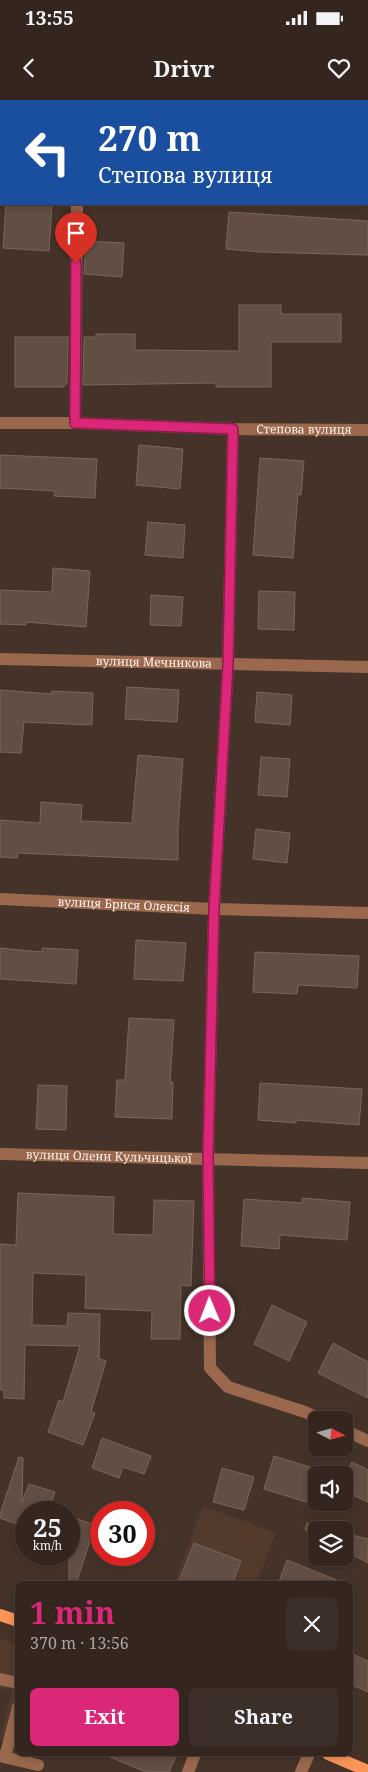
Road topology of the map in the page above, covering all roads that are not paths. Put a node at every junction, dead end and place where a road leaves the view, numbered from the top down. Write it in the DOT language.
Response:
graph roads {
  1 [pos="77,205"];
  2 [pos="0,423"];
  3 [pos="75,423"];
  4 [pos="233,429"];
  5 [pos="368,430"];
  6 [pos="0,658"];
  7 [pos="228,664"];
  8 [pos="368,667"];
  9 [pos="0,899"];
  10 [pos="214,909"];
  11 [pos="368,913"];
  12 [pos="0,1154"];
  13 [pos="208,1158"];
  14 [pos="368,1163"];
  15 [pos="308,1413"];
  16 [pos="353,1434"];
  17 [pos="368,1441"];
  18 [pos="0,1615"];
  19 [pos="15,1620"];
  20 [pos="0,1679"];
  21 [pos="15,1682"];
  22 [pos="15,1716"];
  23 [pos="3,1756"];
  24 [pos="194,1756"];
  25 [pos="308,1756"];
  26 [pos="333,1756"];
  27 [pos="39,1764"];
  28 [pos="368,1771"];
  29 [pos="188,1772"];
  30 [pos="301,1772"];
  1 -- 3 [label="street"];
  2 -- 3 [label="street, Степова вулиця"];
  3 -- 4 [label="street, Степова вулиця"];
  4 -- 5 [label="street, Степова вулиця"];
  4 -- 7 [label="street"];
  6 -- 7 [label="street, вулиця Мечникова"];
  7 -- 8 [label="street, вулиця Мечникова"];
  7 -- 10 [label="street"];
  9 -- 10 [label="street, вулиця Брися Олексія"];
  10 -- 11 [label="street, вулиця Брися Олексія"];
  10 -- 13 [label="street"];
  12 -- 13 [label="street, вулиця Олени Кульчицької"];
  13 -- 14 [label="street, вулиця Олени Кульчицької"];
  13 -- 15 [label="street"];
  16 -- 17 [label="street"];
  18 -- 19 [label="main road"];
  20 -- 21 [label="street"];
  22 -- 23 [label="street"];
  23 -- 27 [label="street"];
  24 -- 29 [label="street"];
  25 -- 30 [label="street"];
  26 -- 28 [label="main road"];
}
